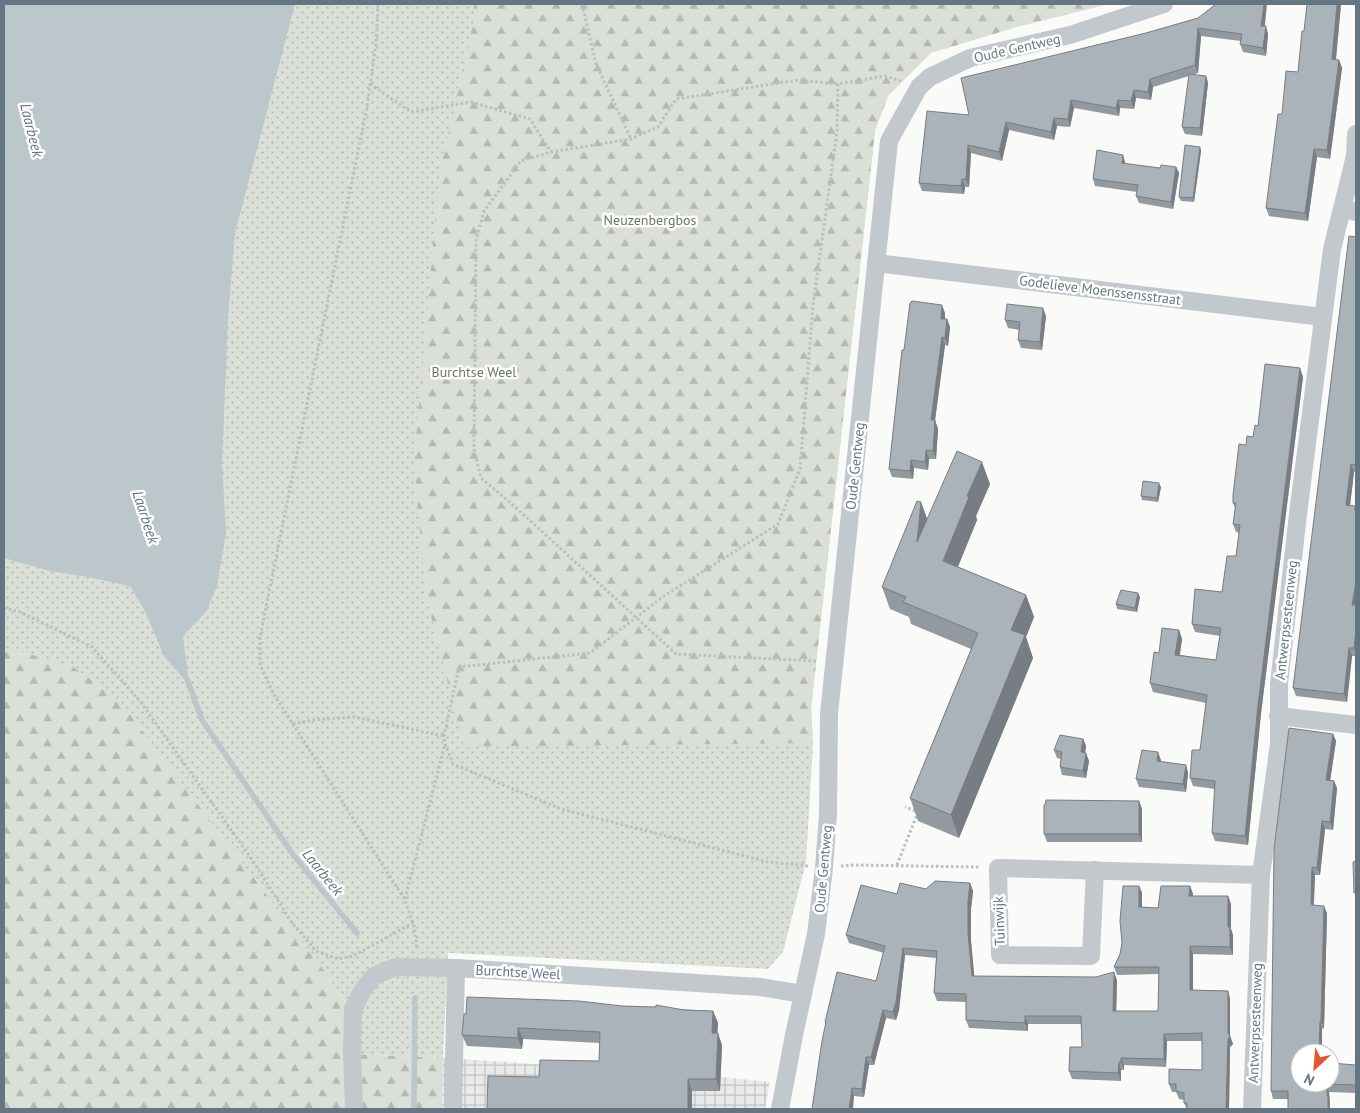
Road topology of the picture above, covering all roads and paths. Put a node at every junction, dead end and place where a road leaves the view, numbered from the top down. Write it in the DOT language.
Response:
graph roads {
  1 [pos="378,4"];
  2 [pos="582,4"];
  3 [pos="1164,4"];
  4 [pos="370,84"];
  5 [pos="838,84"];
  6 [pos="919,87"];
  7 [pos="1356,134"];
  8 [pos="631,139"];
  9 [pos="551,152"];
  10 [pos="1349,210"];
  11 [pos="876,263"];
  12 [pos="1323,317"];
  13 [pos="4,608"];
  14 [pos="635,618"];
  15 [pos="834,662"];
  16 [pos="1278,716"];
  17 [pos="292,724"];
  18 [pos="1356,725"];
  19 [pos="444,736"];
  20 [pos="444,744"];
  21 [pos="904,806"];
  22 [pos="897,865"];
  23 [pos="824,868"];
  24 [pos="998,868"];
  25 [pos="1094,870"];
  26 [pos="1261,875"];
  27 [pos="405,900"];
  28 [pos="413,923"];
  29 [pos="419,967"];
  30 [pos="456,968"];
  31 [pos="803,994"];
  32 [pos="354,1109"];
  33 [pos="453,1109"];
  34 [pos="780,1109"];
  35 [pos="1252,1109"];
  1 -- 4 [label="path"];
  2 -- 8 [label="path"];
  3 -- 6 [label="street, Oude Gentweg"];
  4 -- 9 [label="path"];
  4 -- 17 [label="path"];
  5 -- 6 [label="path"];
  5 -- 8 [label="path"];
  5 -- 14 [label="path"];
  6 -- 11 [label="street, Oude Gentweg"];
  7 -- 10 [label="street, Antwerpsesteenweg"];
  8 -- 9 [label="path"];
  9 -- 14 [label="path"];
  10 -- 12 [label="street, Antwerpsesteenweg"];
  11 -- 12 [label="street, Godelieve Moenssensstraat"];
  11 -- 15 [label="street, Oude Gentweg"];
  12 -- 16 [label="street, Antwerpsesteenweg"];
  13 -- 28 [label="path"];
  14 -- 15 [label="path"];
  14 -- 19 [label="path"];
  15 -- 23 [label="street, Oude Gentweg"];
  16 -- 18 [label="street"];
  16 -- 26 [label="street, Antwerpsesteenweg"];
  17 -- 19 [label="path"];
  17 -- 27 [label="path"];
  19 -- 20 [label="path"];
  20 -- 23 [label="path"];
  20 -- 27 [label="path"];
  21 -- 22 [label="path"];
  22 -- 23 [label="path"];
  22 -- 24 [label="path"];
  23 -- 31 [label="street, Oude Gentweg"];
  24 -- 25 [label="street"];
  24 -- 25 [label="street, Tuinwijk"];
  25 -- 26 [label="street"];
  26 -- 35 [label="street, Antwerpsesteenweg"];
  27 -- 28 [label="path"];
  28 -- 29 [label="path"];
  29 -- 30 [label="street, Burchtse Weel"];
  29 -- 32 [label="street, Burchtse Weel"];
  30 -- 31 [label="street, Burchtse Weel"];
  30 -- 33 [label="street"];
  31 -- 34 [label="street, Oude Gentweg"];
}
